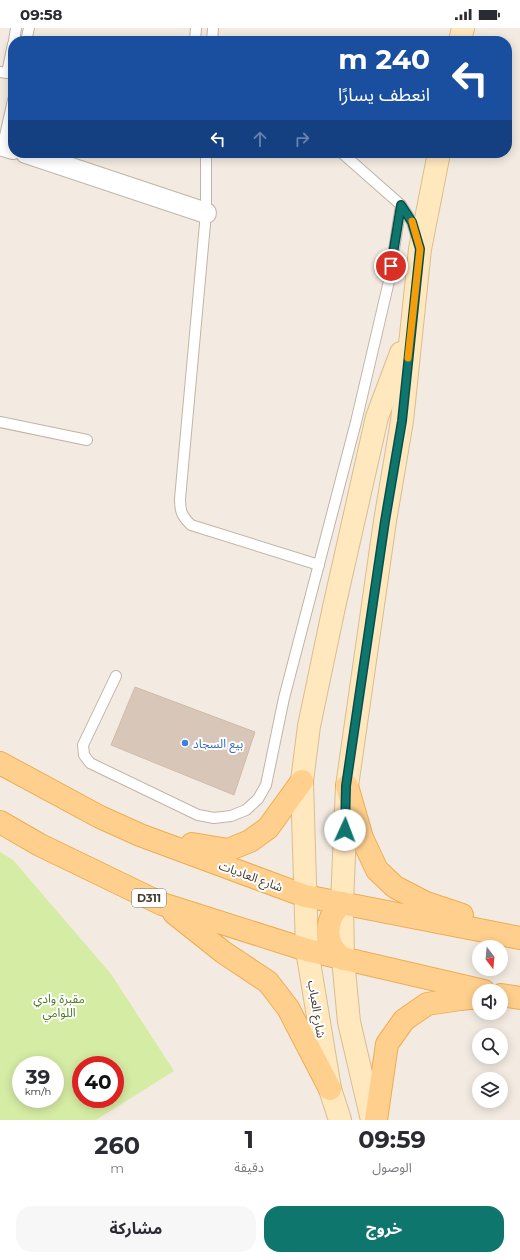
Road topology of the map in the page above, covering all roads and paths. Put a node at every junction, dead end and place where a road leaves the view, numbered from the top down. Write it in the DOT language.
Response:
graph roads {
  1 [pos="8,68"];
  2 [pos="0,72"];
  3 [pos="8,129"];
  4 [pos="5,146"];
  5 [pos="41,158"];
  6 [pos="206,158"];
  7 [pos="348,158"];
  8 [pos="437,158"];
  9 [pos="401,205"];
  10 [pos="206,213"];
  11 [pos="420,249"];
  12 [pos="411,323"];
  13 [pos="0,422"];
  14 [pos="87,440"];
  15 [pos="319,565"];
  16 [pos="116,676"];
  17 [pos="0,763"];
  18 [pos="302,781"];
  19 [pos="346,786"];
  20 [pos="0,822"];
  21 [pos="140,835"];
  22 [pos="305,896"];
  23 [pos="342,903"];
  24 [pos="162,904"];
  25 [pos="520,934"];
  26 [pos="520,938"];
  27 [pos="307,950"];
  28 [pos="342,959"];
  29 [pos="472,988"];
  30 [pos="472,998"];
  31 [pos="330,1089"];
  32 [pos="340,1120"];
  33 [pos="372,1120"];
  34 [pos="376,1120"];
  1 -- 2 [label="lane"];
  3 -- 4 [label="lane"];
  5 -- 10 [label="street"];
  6 -- 10 [label="lane"];
  7 -- 9 [label="lane"];
  8 -- 11 [label="street"];
  9 -- 11 [label="lane"];
  9 -- 15 [label="lane"];
  10 -- 15 [label="lane"];
  11 -- 12 [label="street"];
  12 -- 18 [label="street"];
  12 -- 19 [label="street"];
  13 -- 14 [label="lane"];
  15 -- 16 [label="lane"];
  17 -- 21 [label="main road, شارع العاديات"];
  18 -- 21 [label="main road"];
  18 -- 22 [label="street"];
  19 -- 23 [label="street"];
  19 -- 25 [label="main road"];
  20 -- 24 [label="main road, D311"];
  21 -- 22 [label="main road, شارع العاديات"];
  22 -- 23 [label="main road, شارع العاديات"];
  22 -- 27 [label="main road"];
  23 -- 26 [label="main road, شارع العاديات"];
  23 -- 28 [label="main road"];
  24 -- 27 [label="main road, D311"];
  24 -- 31 [label="main road"];
  27 -- 28 [label="main road, D311"];
  27 -- 31 [label="street, شارع العباب"];
  28 -- 29 [label="main road, D311"];
  28 -- 33 [label="street"];
  30 -- 34 [label="main road"];
  31 -- 32 [label="street, شارع العباب"];
}
